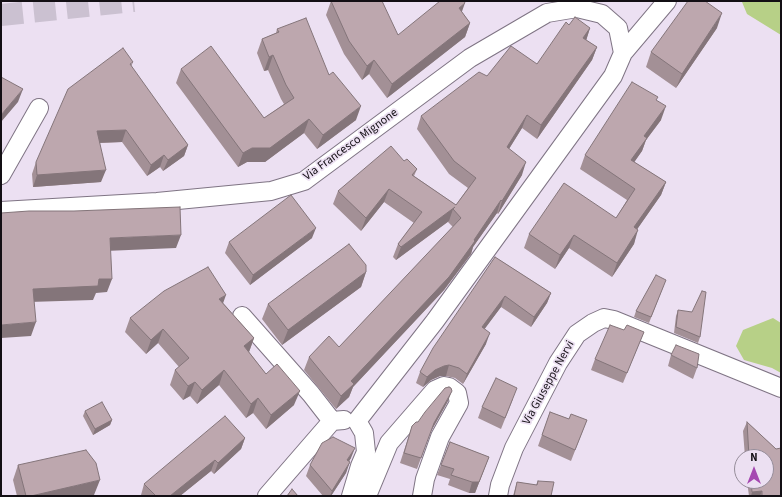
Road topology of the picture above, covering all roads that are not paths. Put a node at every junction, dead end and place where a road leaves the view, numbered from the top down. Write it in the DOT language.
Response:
graph roads {
  1 [pos="666,1"];
  2 [pos="585,5"];
  3 [pos="624,53"];
  4 [pos="39,108"];
  5 [pos="1,176"];
  6 [pos="1,211"];
  7 [pos="242,316"];
  8 [pos="781,388"];
  9 [pos="332,421"];
  10 [pos="357,421"];
  11 [pos="267,496"];
  12 [pos="351,496"];
  13 [pos="367,496"];
  14 [pos="422,496"];
  15 [pos="498,496"];
  1 -- 3 [label="street"];
  2 -- 3 [label="street, Via Francesco Mignone"];
  2 -- 6 [label="street, Via Francesco Mignone"];
  3 -- 10 [label="street"];
  4 -- 5 [label="street"];
  7 -- 9 [label="street"];
  8 -- 15 [label="street, Via Giuseppe Nervi"];
  9 -- 10 [label="street"];
  9 -- 11 [label="street"];
  10 -- 12 [label="street"];
  13 -- 14 [label="street"];
}
